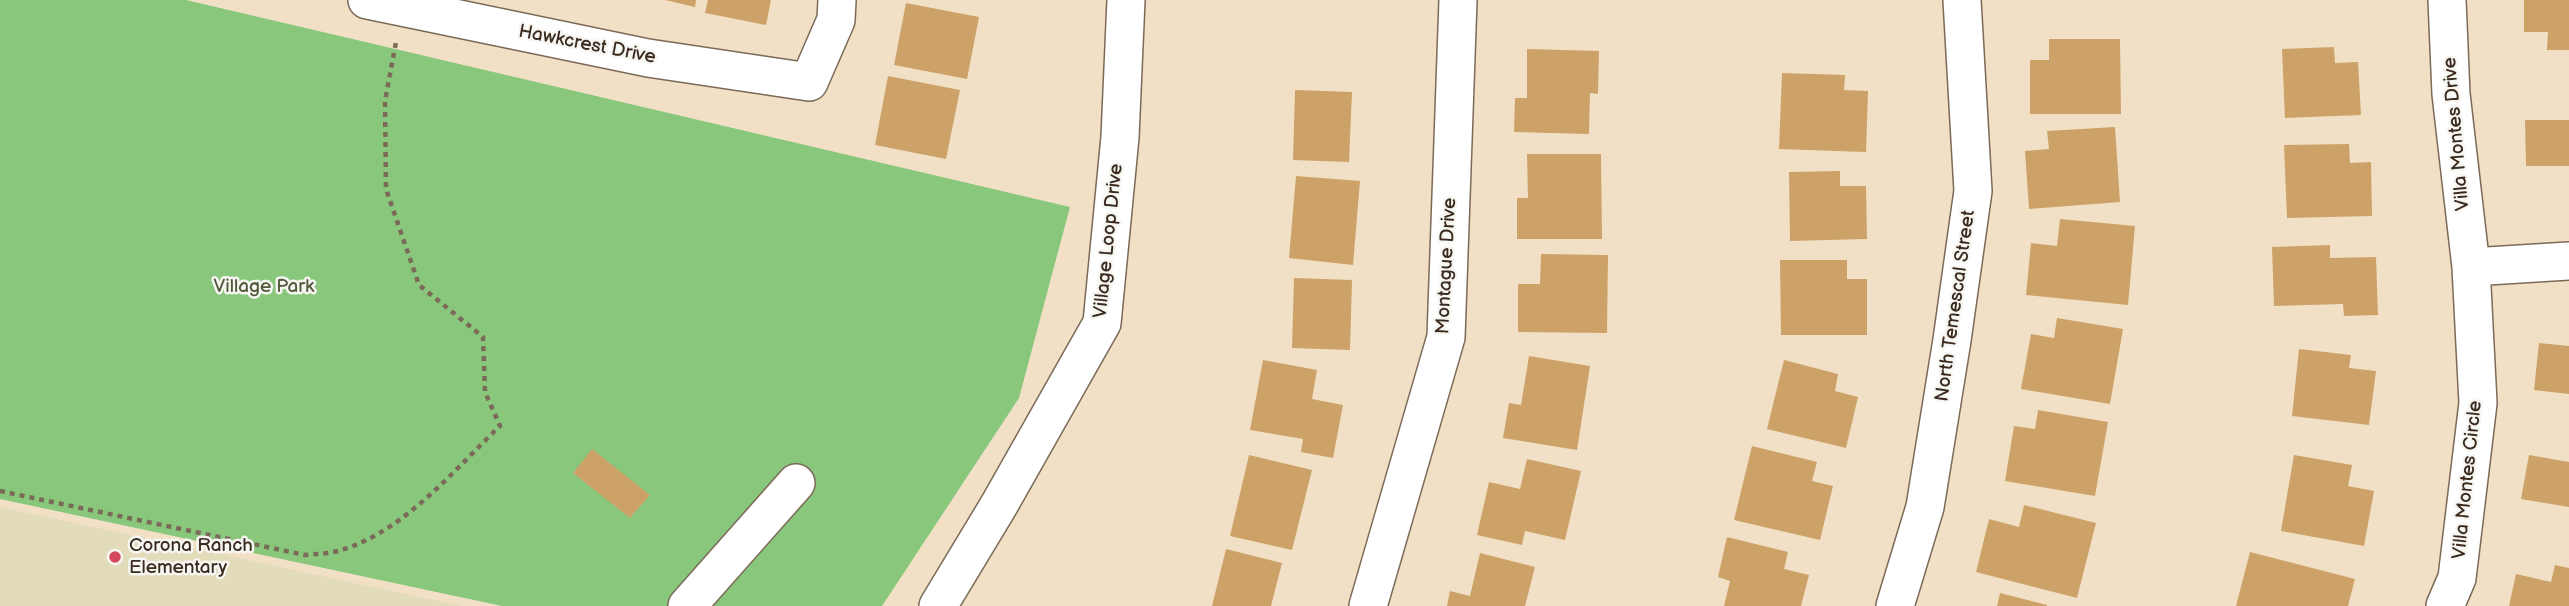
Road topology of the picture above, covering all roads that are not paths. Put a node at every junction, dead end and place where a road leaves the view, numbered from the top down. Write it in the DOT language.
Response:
graph roads {
  1 [pos="367,0"];
  2 [pos="837,0"];
  3 [pos="1126,0"];
  4 [pos="1458,0"];
  5 [pos="1962,0"];
  6 [pos="2447,0"];
  7 [pos="2569,261"];
  8 [pos="2471,267"];
  9 [pos="796,483"];
  10 [pos="687,606"];
  11 [pos="938,606"];
  12 [pos="1368,606"];
  13 [pos="1895,606"];
  14 [pos="2445,606"];
  1 -- 2 [label="street, Hawkcrest Drive"];
  3 -- 11 [label="street, Village Loop Drive"];
  4 -- 12 [label="street, Montague Drive"];
  5 -- 13 [label="street, North Temescal Street"];
  6 -- 8 [label="street, Villa Montes Drive"];
  7 -- 8 [label="street"];
  8 -- 14 [label="street, Villa Montes Circle"];
  9 -- 10 [label="street"];
}
